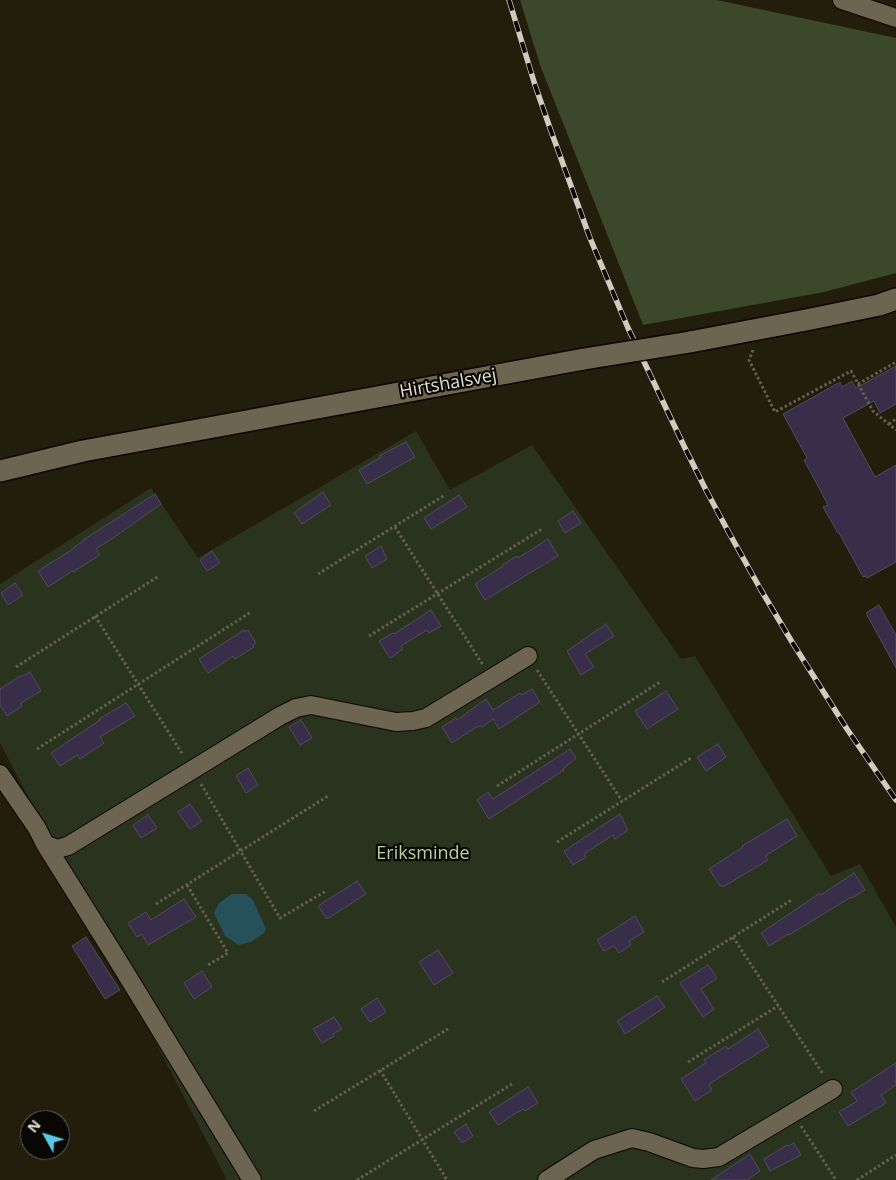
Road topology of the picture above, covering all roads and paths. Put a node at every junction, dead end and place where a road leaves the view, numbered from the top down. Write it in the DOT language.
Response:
graph roads {
  1 [pos="842,0"];
  2 [pos="896,18"];
  3 [pos="896,299"];
  4 [pos="762,328"];
  5 [pos="896,362"];
  6 [pos="858,384"];
  7 [pos="896,420"];
  8 [pos="889,424"];
  9 [pos="896,430"];
  10 [pos="0,471"];
  11 [pos="445,495"];
  12 [pos="395,527"];
  13 [pos="542,529"];
  14 [pos="318,574"];
  15 [pos="159,576"];
  16 [pos="438,594"];
  17 [pos="251,612"];
  18 [pos="96,616"];
  19 [pos="369,636"];
  20 [pos="528,656"];
  21 [pos="16,667"];
  22 [pos="491,678"];
  23 [pos="660,682"];
  24 [pos="138,684"];
  25 [pos="579,734"];
  26 [pos="37,749"];
  27 [pos="692,758"];
  28 [pos="193,769"];
  29 [pos="0,774"];
  30 [pos="496,786"];
  31 [pos="328,796"];
  32 [pos="622,801"];
  33 [pos="556,842"];
  34 [pos="45,844"];
  35 [pos="241,851"];
  36 [pos="187,885"];
  37 [pos="326,891"];
  38 [pos="793,899"];
  39 [pos="156,904"];
  40 [pos="733,937"];
  41 [pos="208,965"];
  42 [pos="662,982"];
  43 [pos="778,1006"];
  44 [pos="448,1028"];
  45 [pos="688,1062"];
  46 [pos="380,1070"];
  47 [pos="512,1084"];
  48 [pos="833,1089"];
  49 [pos="314,1111"];
  50 [pos="793,1113"];
  51 [pos="422,1139"];
  52 [pos="896,1156"];
  53 [pos="252,1180"];
  54 [pos="357,1180"];
  55 [pos="447,1180"];
  56 [pos="547,1180"];
  57 [pos="836,1180"];
  58 [pos="857,1180"];
  1 -- 2 [label="street"];
  3 -- 4 [label="street, Hirtshalsvej"];
  4 -- 6 [label="path"];
  4 -- 10 [label="street, Hirtshalsvej, bridge"];
  5 -- 6 [label="path"];
  6 -- 8 [label="path"];
  7 -- 8 [label="path"];
  8 -- 9 [label="path"];
  11 -- 12 [label="path"];
  12 -- 14 [label="path"];
  12 -- 16 [label="path"];
  13 -- 16 [label="path"];
  15 -- 18 [label="path"];
  16 -- 19 [label="path"];
  16 -- 22 [label="path"];
  17 -- 24 [label="path"];
  18 -- 21 [label="path"];
  18 -- 24 [label="path"];
  20 -- 22 [label="street"];
  20 -- 25 [label="path"];
  22 -- 28 [label="street"];
  23 -- 25 [label="path"];
  24 -- 26 [label="path"];
  24 -- 28 [label="path"];
  25 -- 30 [label="path"];
  25 -- 32 [label="path"];
  27 -- 32 [label="path"];
  28 -- 34 [label="street"];
  28 -- 35 [label="path"];
  29 -- 34 [label="street"];
  31 -- 35 [label="path"];
  32 -- 33 [label="path"];
  34 -- 53 [label="street"];
  35 -- 36 [label="path"];
  35 -- 37 [label="path"];
  36 -- 39 [label="path"];
  36 -- 41 [label="path"];
  38 -- 40 [label="path"];
  40 -- 42 [label="path"];
  40 -- 43 [label="path"];
  43 -- 45 [label="path"];
  43 -- 48 [label="path"];
  44 -- 46 [label="path"];
  46 -- 49 [label="path"];
  46 -- 51 [label="path"];
  47 -- 51 [label="path"];
  48 -- 50 [label="street"];
  50 -- 56 [label="street"];
  50 -- 57 [label="path"];
  51 -- 54 [label="path"];
  51 -- 55 [label="path"];
  52 -- 58 [label="path"];
}
